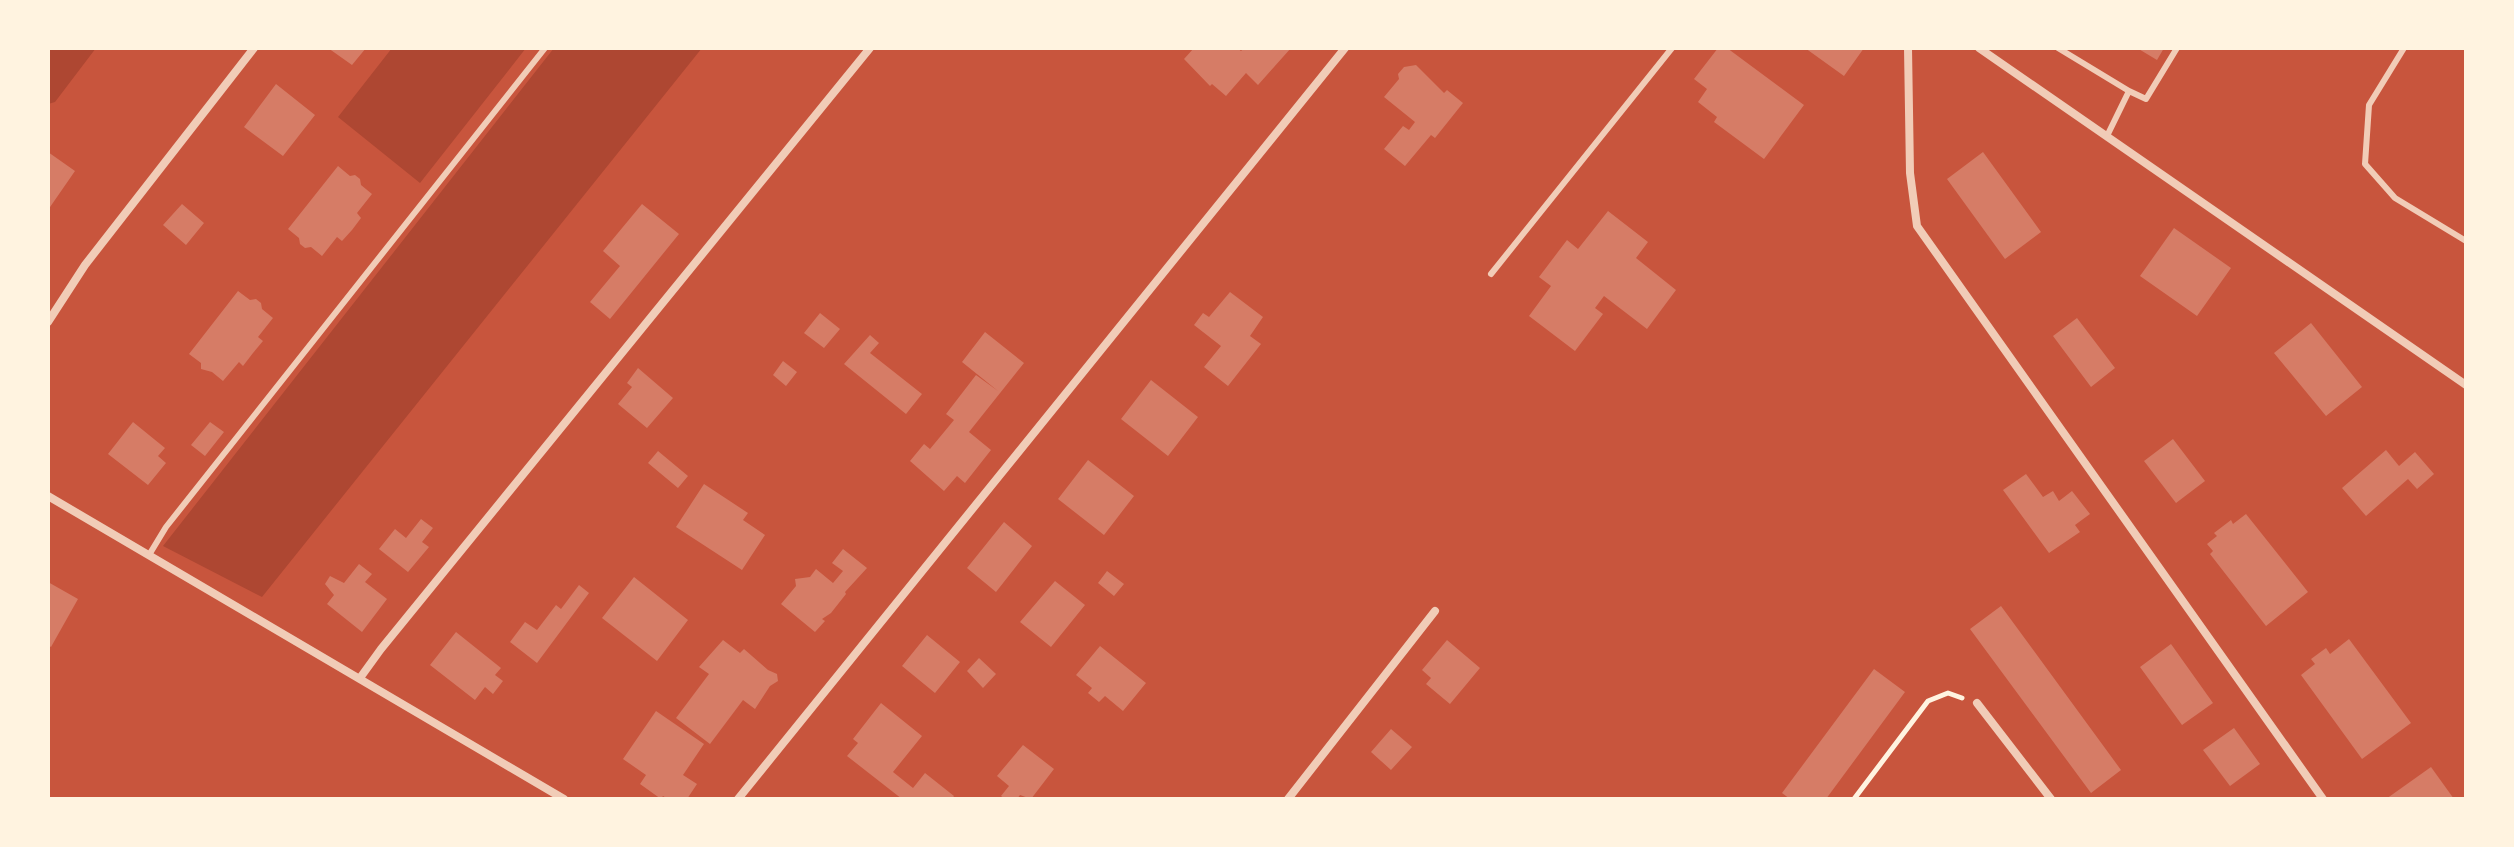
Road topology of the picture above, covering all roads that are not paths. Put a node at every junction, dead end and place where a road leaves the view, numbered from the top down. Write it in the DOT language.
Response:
graph roads {
  1 [pos="254,48"];
  2 [pos="545,48"];
  3 [pos="870,48"];
  4 [pos="1345,48"];
  5 [pos="1672,48"];
  6 [pos="1908,48"];
  7 [pos="1979,48"];
  8 [pos="2058,48"];
  9 [pos="2177,48"];
  10 [pos="2404,48"];
  11 [pos="2129,91"];
  12 [pos="2107,136"];
  13 [pos="2466,241"];
  14 [pos="1491,274"];
  15 [pos="48,322"];
  16 [pos="2466,385"];
  17 [pos="48,496"];
  18 [pos="149,555"];
  19 [pos="1435,611"];
  20 [pos="360,678"];
  21 [pos="1977,703"];
  22 [pos="564,799"];
  23 [pos="738,799"];
  24 [pos="1288,799"];
  25 [pos="2051,799"];
  26 [pos="2323,799"];
  1 -- 15 [label="street"];
  2 -- 18 [label="lane"];
  3 -- 20 [label="street"];
  4 -- 23 [label="street"];
  5 -- 14 [label="lane"];
  6 -- 26 [label="street"];
  7 -- 12 [label="street"];
  8 -- 11 [label="lane"];
  9 -- 11 [label="lane"];
  10 -- 13 [label="lane"];
  11 -- 12 [label="lane"];
  12 -- 16 [label="street"];
  17 -- 18 [label="street"];
  18 -- 20 [label="street"];
  19 -- 24 [label="street"];
  20 -- 22 [label="street"];
  21 -- 25 [label="street"];
}
